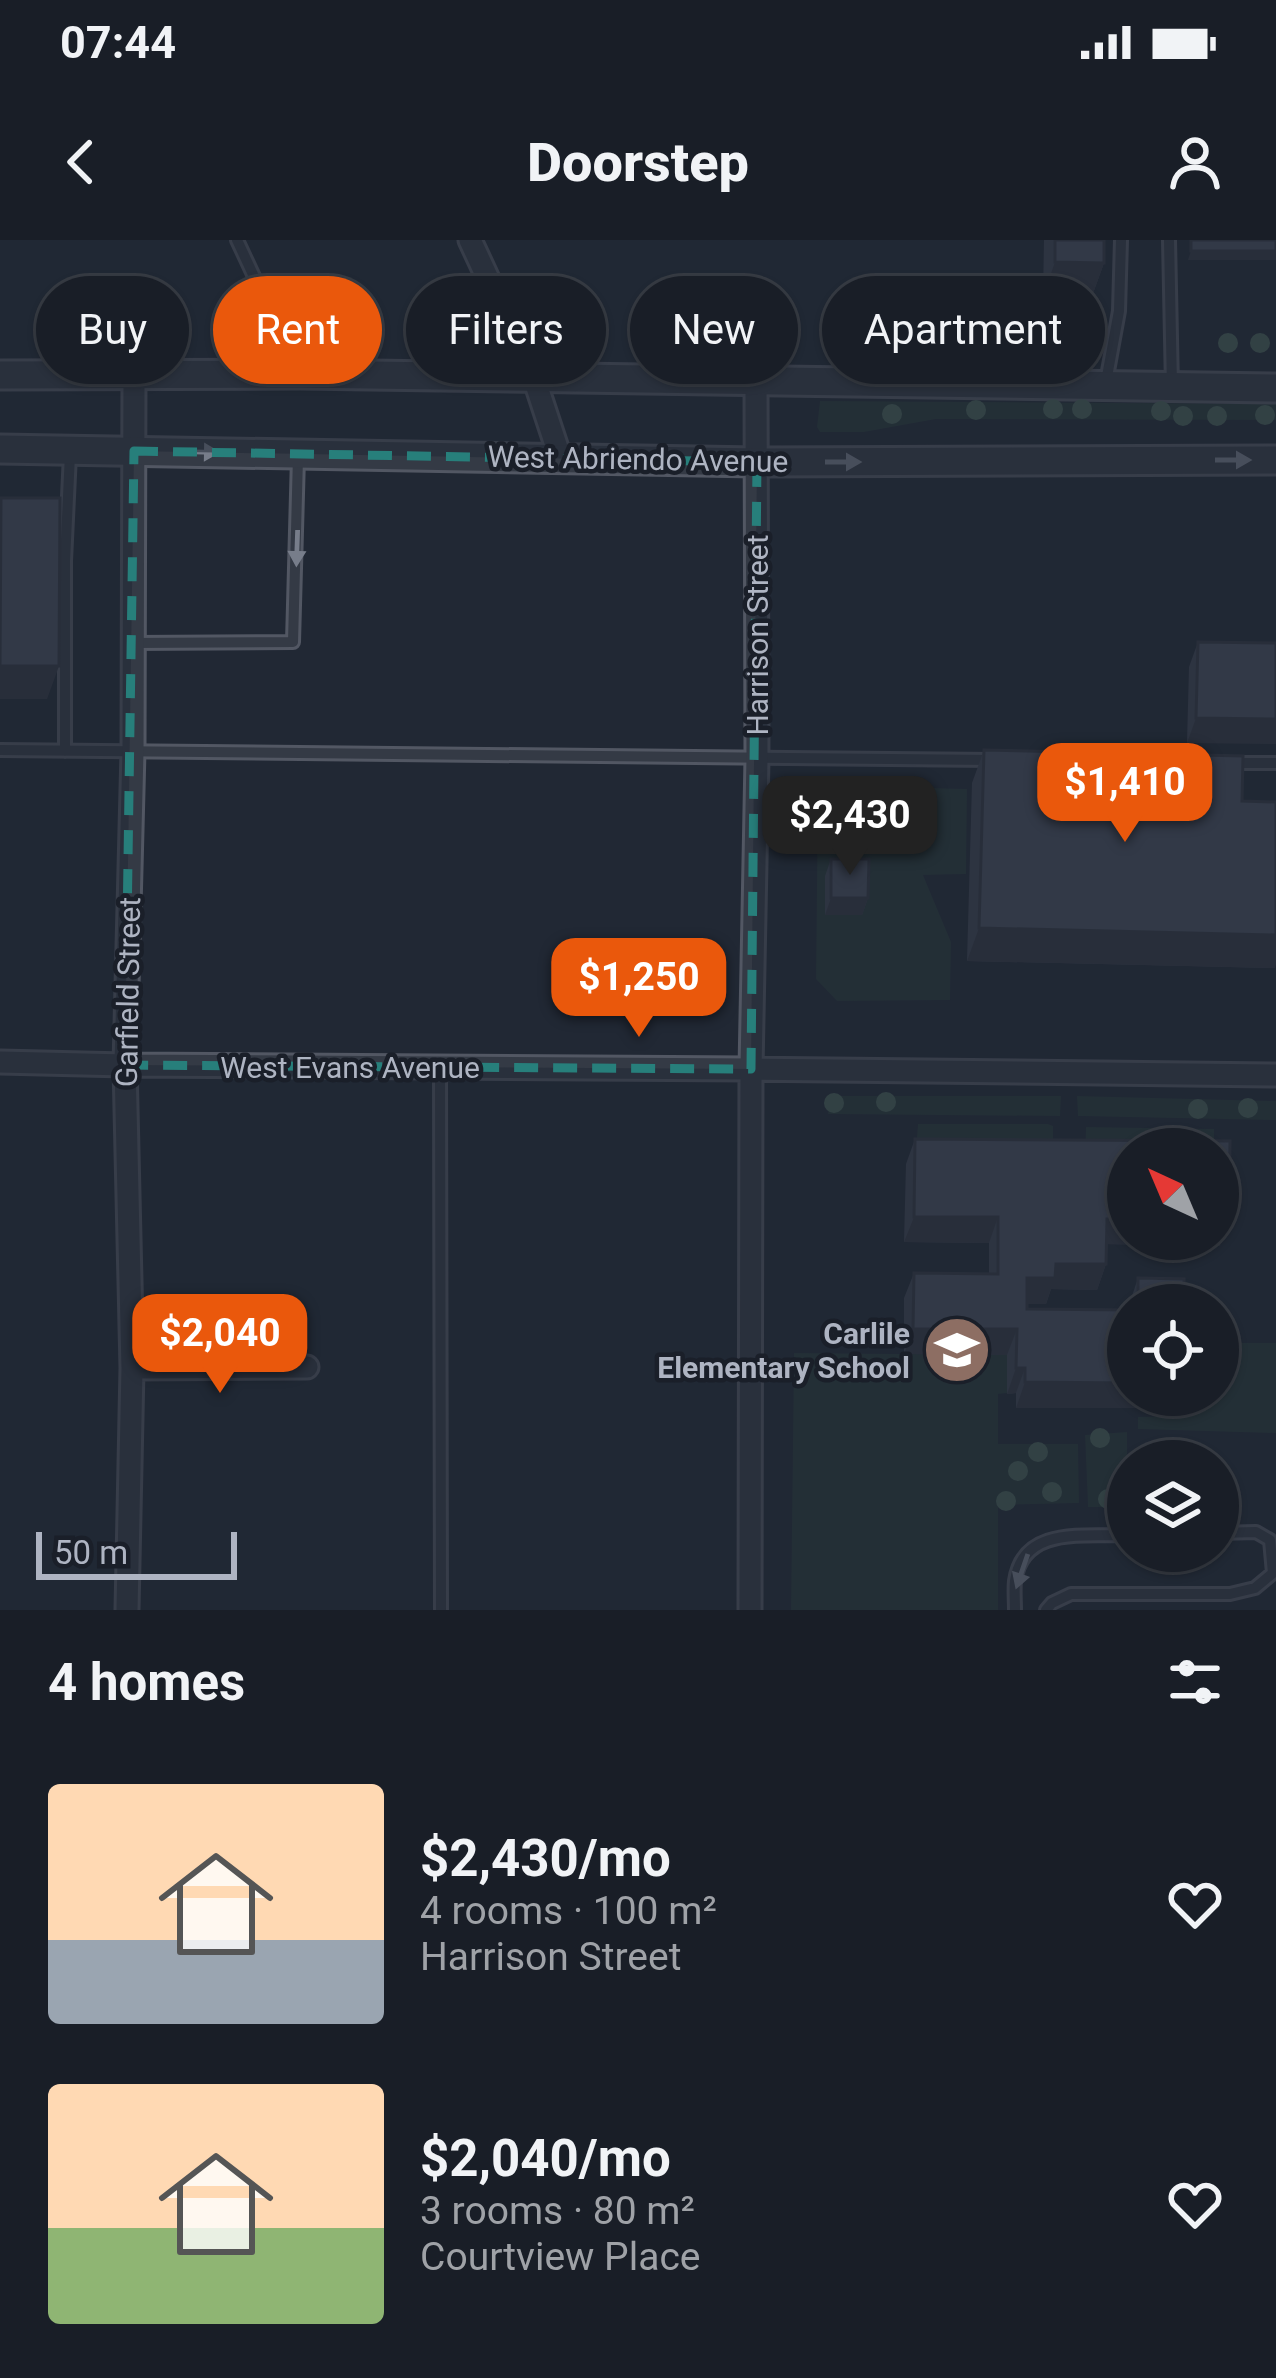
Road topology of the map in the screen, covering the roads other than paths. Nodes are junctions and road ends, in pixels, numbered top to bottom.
1 (237, 240) edge
2 (470, 240) edge
3 (1121, 240) edge
4 (1169, 240) edge
5 (254, 276) edge
6 (487, 276) edge
7 (0, 375) edge
8 (36, 375) edge
9 (798, 382) edge
10 (134, 384) edge
11 (536, 384) edge
12 (756, 384) edge
13 (1105, 386) junction
14 (1172, 386) junction
15 (1276, 388) edge
16 (0, 449) edge
17 (70, 450) junction
18 (134, 451) junction
19 (298, 454) junction
20 (560, 458) junction
21 (1276, 460) edge
22 (757, 462) junction
23 (133, 643) junction
24 (0, 750) edge
25 (64, 751) junction
26 (133, 751) junction
27 (757, 758) junction
28 (1006, 760) edge
29 (1228, 763) edge
30 (1276, 763) edge
31 (0, 1062) edge
32 (125, 1065) junction
33 (440, 1067) junction
34 (751, 1069) junction
35 (1276, 1075) edge
36 (307, 1367) dead end
37 (132, 1368) junction
38 (1239, 1532) edge
39 (1107, 1536) edge
40 (127, 1610) edge
41 (441, 1610) edge
42 (750, 1610) edge
43 (1015, 1610) edge
44 (1046, 1610) edge

1 - 5 lane
2 - 6 street
3 - 13 lane
4 - 14 lane
7 - 8 street
9 - 13 street
10 - 18 street, Garfield Street
11 - 20 street
12 - 22 street, Harrison Street
13 - 14 street
14 - 15 street
16 - 17 street, West Abriendo Avenue
17 - 18 street, West Abriendo Avenue
17 - 25 lane
18 -> 19 street, West Abriendo Avenue
18 - 23 street, Garfield Street
19 - 20 street, West Abriendo Avenue
19 -> 23 lane
20 - 22 street, West Abriendo Avenue
22 -> 21 street, West Abriendo Avenue
22 - 27 street, Harrison Street
23 - 26 street, Garfield Street
24 - 25 lane
25 - 26 lane
26 - 27 lane
26 - 32 street, Garfield Street
27 - 28 lane
27 - 34 street, Harrison Street
29 - 30 lane
31 - 32 street, West Evans Avenue
32 - 33 street, West Evans Avenue
32 - 37 street, Garfield Street
33 - 34 street, West Evans Avenue
33 - 41 lane
34 - 35 street, West Evans Avenue
34 - 42 street, Harrison Street
36 - 37 street
37 - 40 street, Garfield Street
38 - 44 lane
39 -> 43 lane

